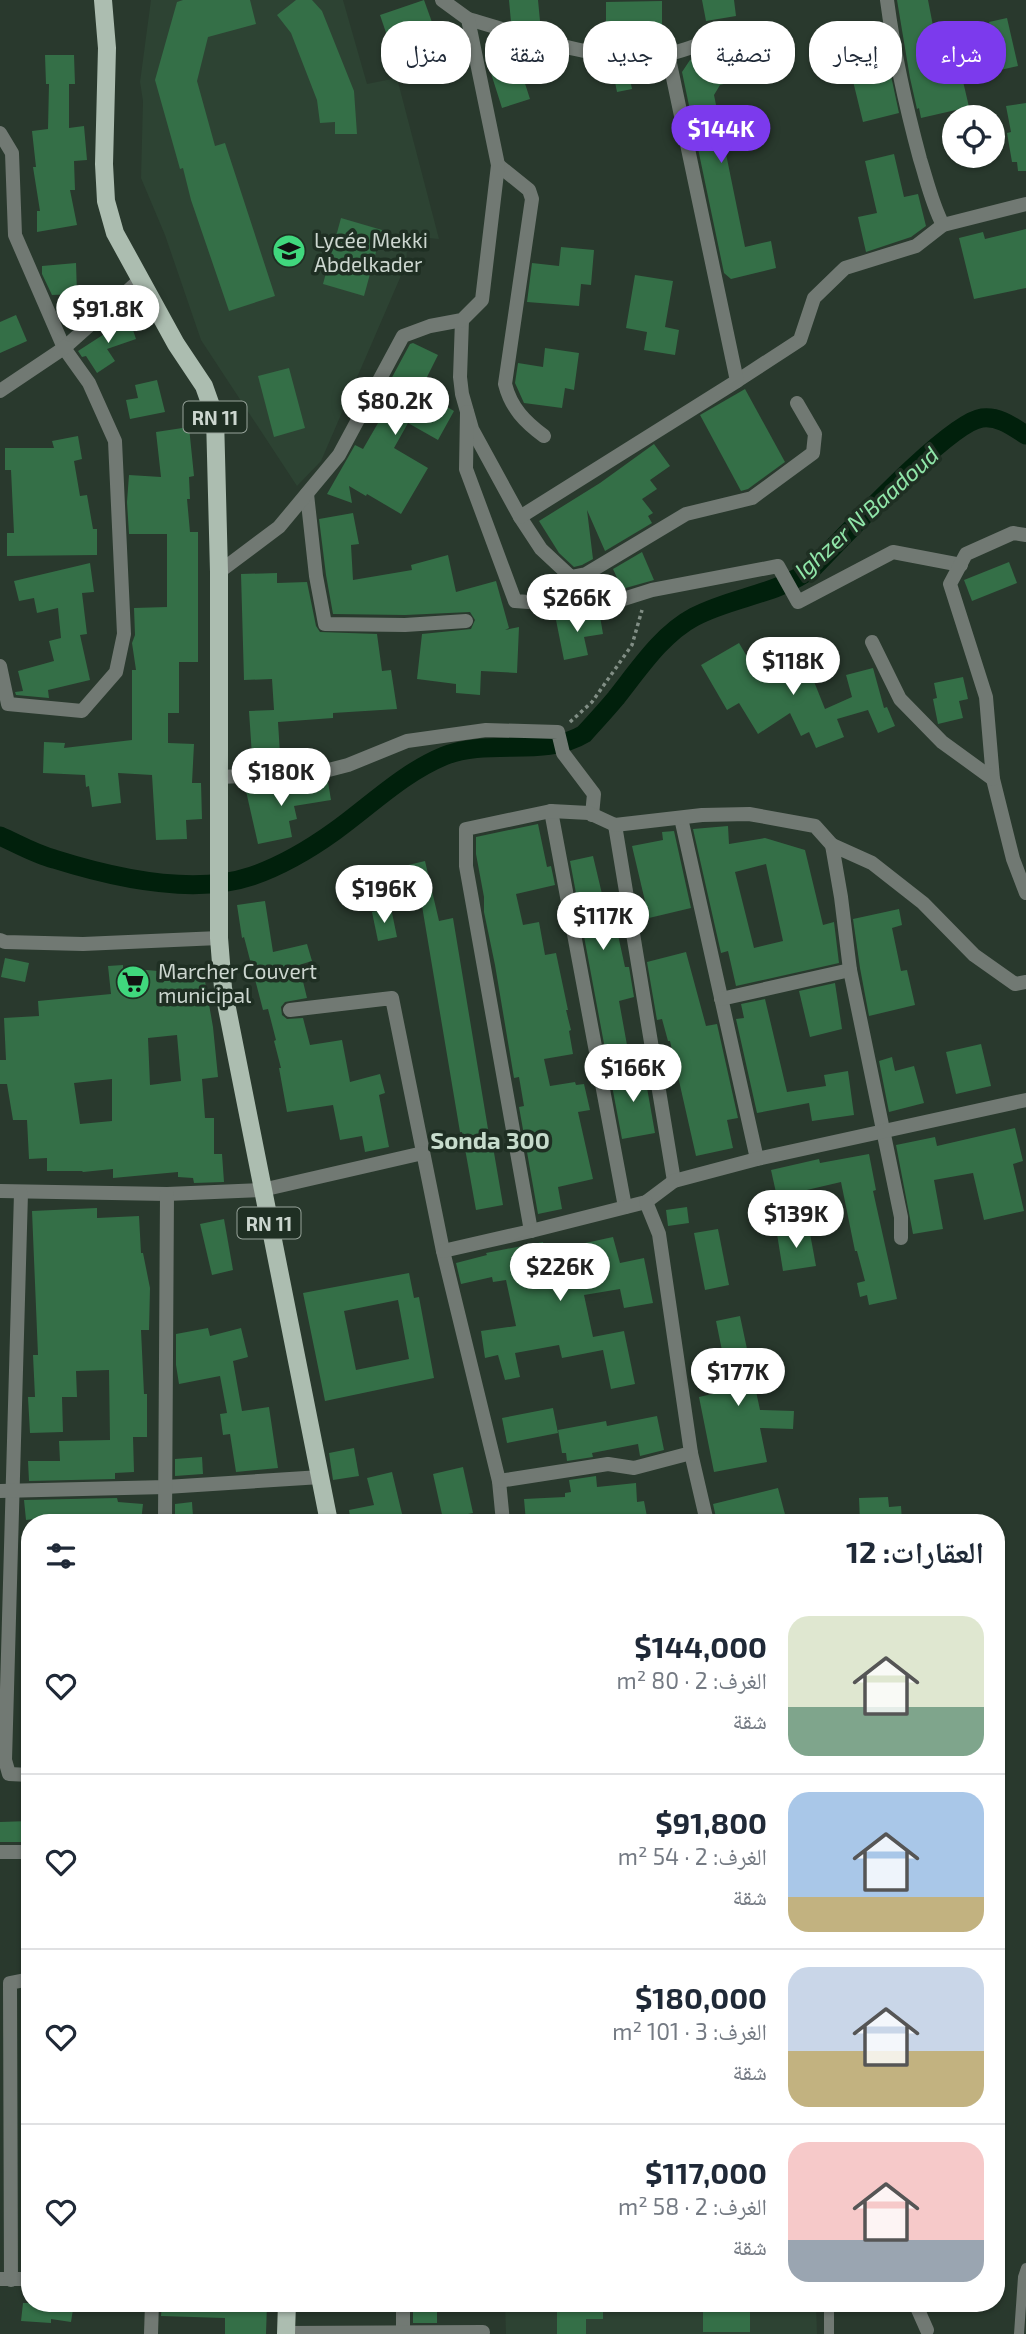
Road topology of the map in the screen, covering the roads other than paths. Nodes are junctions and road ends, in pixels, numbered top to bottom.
1 (103, 0) edge
2 (442, 0) edge
3 (887, 0) edge
4 (468, 19) junction
5 (583, 50) edge
6 (674, 84) edge
7 (0, 133) edge
8 (498, 165) junction
9 (1026, 204) edge
10 (943, 225) junction
11 (141, 278) junction
12 (462, 320) junction
13 (64, 348) junction
14 (737, 381) junction
15 (0, 391) edge
16 (797, 403) dead end
17 (467, 412) junction
18 (544, 436) dead end
19 (307, 494) junction
20 (520, 517) junction
21 (1026, 535) edge
22 (961, 565) junction
23 (219, 572) junction
24 (466, 621) dead end
25 (873, 642) dead end
26 (0, 666) edge
27 (219, 777) junction
28 (993, 779) junction
29 (551, 811) junction
30 (592, 815) junction
31 (681, 818) junction
32 (615, 825) junction
33 (832, 845) junction
34 (1026, 893) edge
35 (219, 931) junction
36 (0, 940) edge
37 (850, 970) junction
38 (1026, 982) edge
39 (721, 999) junction
40 (290, 1010) dead end
41 (1026, 1100) edge
42 (884, 1131) junction
43 (423, 1153) junction
44 (757, 1159) junction
45 (674, 1181) junction
46 (262, 1190) junction
47 (0, 1191) edge
48 (21, 1193) junction
49 (167, 1194) junction
50 (646, 1202) junction
51 (625, 1207) junction
52 (531, 1231) junction
53 (901, 1238) dead end
54 (443, 1251) junction
55 (691, 1453) junction
56 (321, 1477) junction
57 (499, 1481) junction
58 (166, 1487) junction
59 (7, 1491) edge
60 (165, 1514) edge
61 (328, 1514) edge
62 (502, 1514) edge
63 (705, 1514) edge
64 (21, 1775) edge
65 (0, 1852) edge
66 (21, 1852) edge
67 (21, 1981) edge
68 (1026, 2268) edge
69 (6, 2280) edge
70 (152, 2312) edge
71 (287, 2312) edge
72 (403, 2312) edge
73 (829, 2312) edge
74 (919, 2312) edge
75 (403, 2332) junction
76 (483, 2332) edge
77 (427, 2333) edge
78 (929, 2333) edge
79 (151, 2334) edge
80 (286, 2334) edge
81 (829, 2334) edge
82 (1019, 2334) edge

1 - 11 main road, RN 11
2 - 4 street
3 - 10 street
4 - 5 street
4 - 8 street
6 - 14 street
7 - 13 street
8 - 12 street
8 - 18 street
9 - 10 street
10 - 14 street
11 - 13 street
11 - 23 main road, RN 11
12 - 17 street
12 - 19 street
13 - 15 street
13 - 26 street
14 - 20 street
16 - 20 street
17 - 20 street
17 - 22 street
19 - 23 street
19 - 24 street
21 - 22 street
22 - 28 street
23 - 27 main road, RN 11
25 - 28 street
27 - 30 street
27 - 35 main road, RN 11
28 - 34 street
29 - 30 street
29 - 51 street
29 - 52 street
30 - 32 street
31 - 32 street
31 - 33 street
31 - 39 street
32 - 45 street
33 - 37 street
33 - 38 street
35 - 36 street
35 - 46 main road, RN 11
37 - 39 street
37 - 42 street
39 - 44 street
40 - 43 street
41 - 42 street
42 - 44 street
42 - 53 street
43 - 46 street
43 - 54 street
44 - 45 street
45 - 50 street
46 - 49 street
46 - 56 main road, RN 11
47 - 48 street
48 - 49 street
48 - 59 street
49 - 58 street
50 - 51 street
50 - 55 street
51 - 52 street
52 - 54 street
54 - 57 street
55 - 57 street
55 - 63 street
56 - 58 street
56 - 61 main road, RN 11
57 - 62 street
58 - 59 street
58 - 60 street
59 - 64 street
65 - 66 street
67 - 69 street
68 - 82 lane
70 - 79 street
71 - 80 main road
72 - 75 street
73 - 81 lane
74 - 78 street
75 - 77 street
75 - 80 street
76 - 77 street

